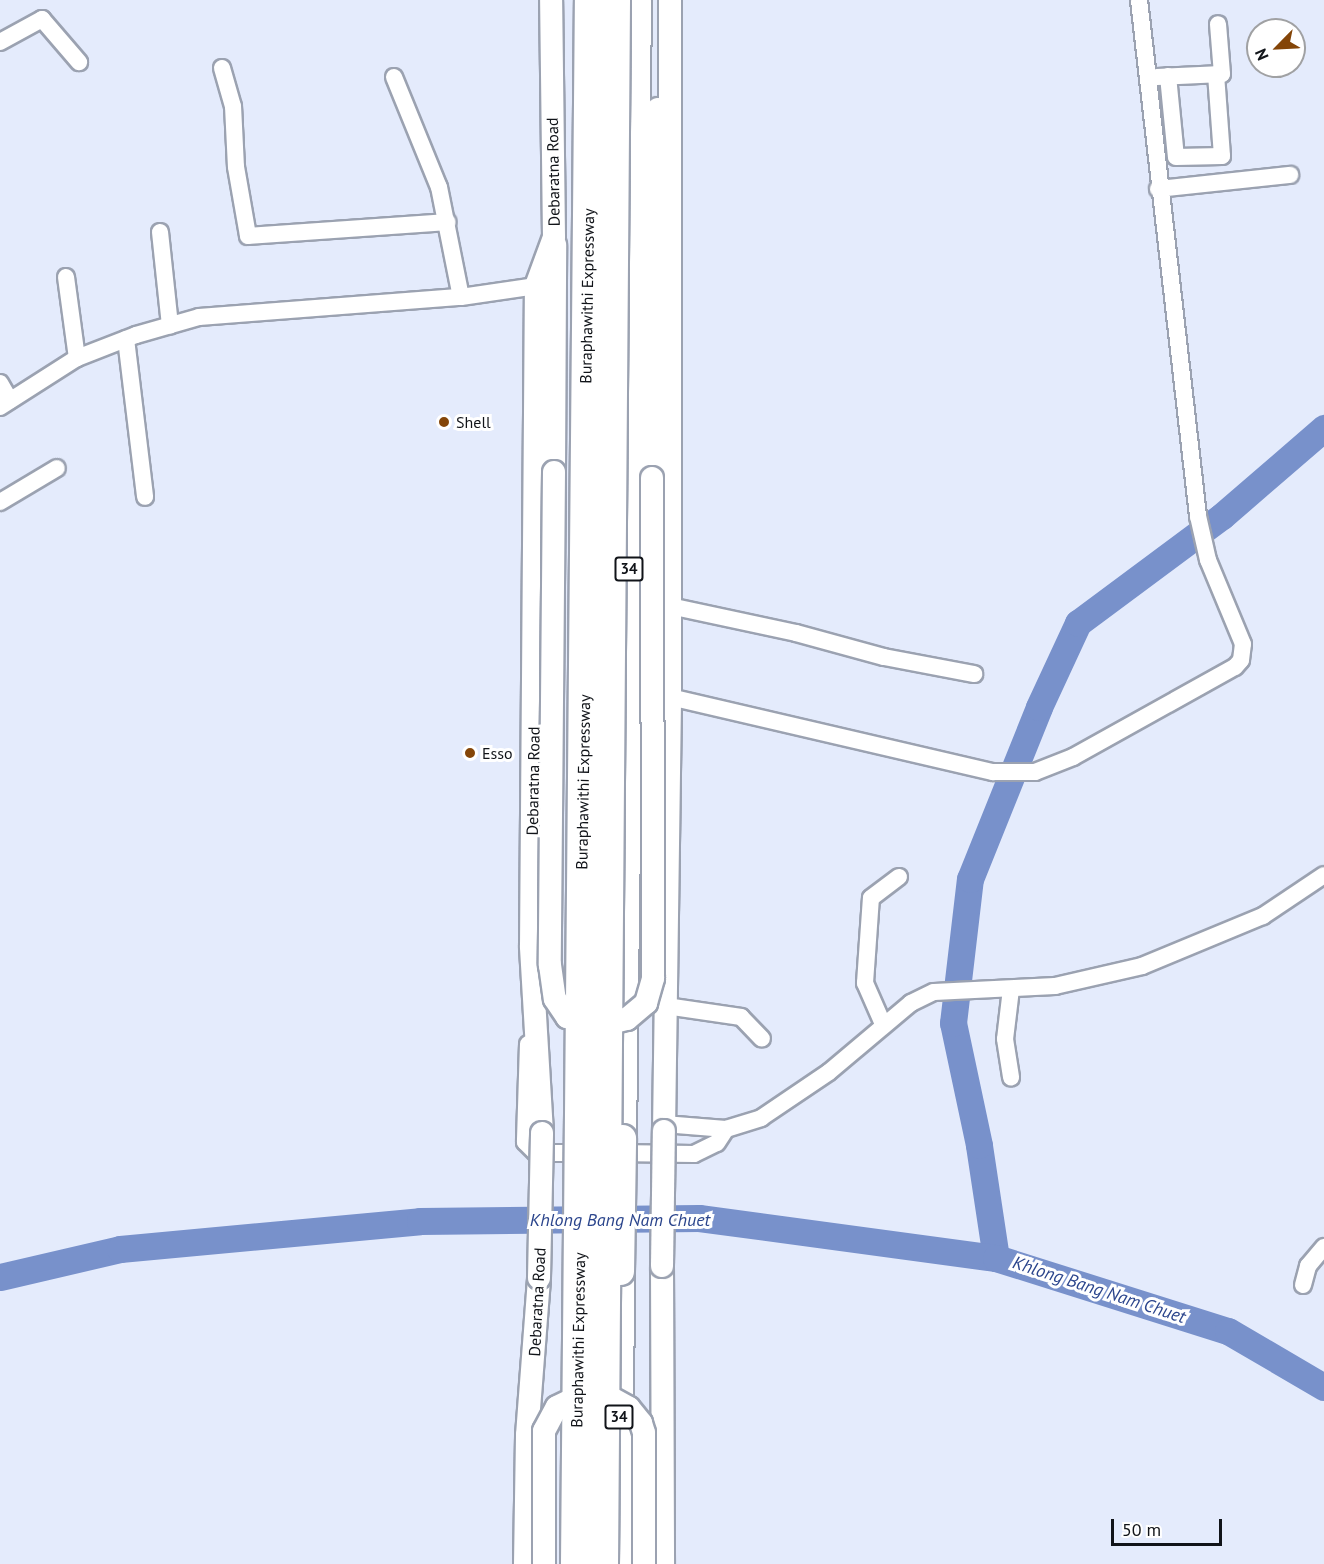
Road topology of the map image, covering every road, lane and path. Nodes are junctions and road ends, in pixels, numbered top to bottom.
1 (551, 0) edge
2 (581, 0) edge
3 (590, 0) edge
4 (615, 0) edge
5 (636, 0) edge
6 (663, 0) edge
7 (670, 0) edge
8 (1139, 0) edge
9 (1218, 24) dead end
10 (0, 42) edge
11 (79, 62) dead end
12 (222, 68) dead end
13 (1216, 74) junction
14 (1168, 76) junction
15 (394, 77) dead end
16 (1147, 77) junction
17 (1290, 175) dead end
18 (1158, 189) junction
19 (448, 222) junction
20 (160, 232) dead end
21 (555, 237) junction
22 (66, 277) dead end
23 (536, 286) junction
24 (461, 297) junction
25 (170, 325) junction
26 (126, 339) junction
27 (77, 358) junction
28 (0, 383) edge
29 (5, 404) edge
30 (57, 468) dead end
31 (145, 497) dead end
32 (0, 502) edge
33 (670, 606) junction
34 (974, 674) dead end
35 (670, 697) junction
36 (1324, 875) edge
37 (899, 877) dead end
38 (1011, 989) junction
39 (533, 990) junction
40 (666, 1006) junction
41 (883, 1024) junction
42 (762, 1039) dead end
43 (1011, 1078) dead end
44 (664, 1128) junction
45 (726, 1129) junction
46 (1324, 1247) edge
47 (1303, 1285) dead end
48 (525, 1564) edge
49 (544, 1564) edge
50 (568, 1564) edge
51 (576, 1564) edge
52 (603, 1564) edge
53 (618, 1564) edge
54 (644, 1564) edge
55 (663, 1564) edge

1 - 21 main road, Debaratna Road
2 - 50 highway, Debaratna Road
3 - 51 highway, Buraphawithi Expressway, bridge
4 - 52 highway, Buraphawithi Expressway, bridge
5 - 53 highway, 34, bridge
6 - 21 main road, bridge
7 - 33 main road
8 - 16 street
9 - 13 street
10 - 11 street
12 - 19 street
13 - 14 street
13 - 14 street
14 - 16 street
15 - 19 street
16 - 18 street
17 - 18 street
18 - 35 street
19 - 24 street
20 - 25 street
21 - 23 main road, Debaratna Road
22 - 27 street
23 - 24 street
23 - 39 main road, Debaratna Road
24 - 25 street
25 - 26 street
26 - 27 street
26 - 31 street
27 - 29 street
28 - 29 street
30 - 32 street
33 - 34 street
33 - 35 main road
35 - 40 main road
36 - 38 street
37 - 41 street
38 - 41 street
38 - 43 street
39 - 45 street
39 - 48 main road, Debaratna Road, bridge
40 - 42 street
40 - 44 main road
41 - 45 street
44 - 45 street
44 - 55 main road, bridge
46 - 47 street
49 - 54 main road, bridge

